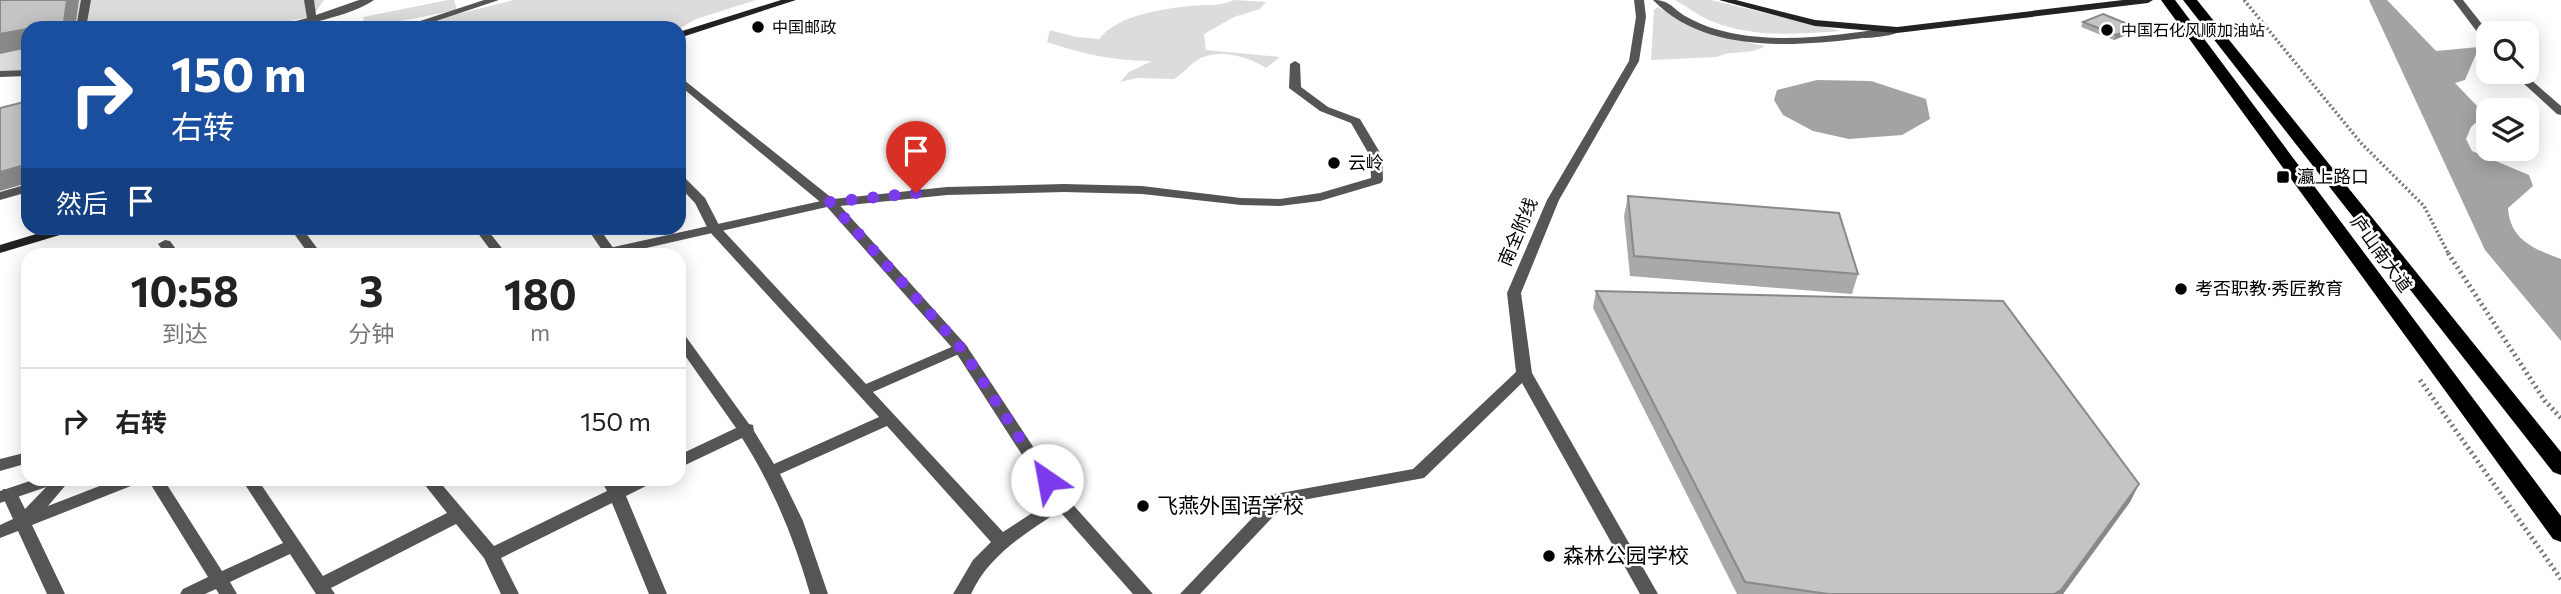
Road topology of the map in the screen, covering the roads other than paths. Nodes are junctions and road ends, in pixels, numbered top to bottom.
1 (86, 0) edge
2 (309, 0) edge
3 (369, 0) edge
4 (494, 0) edge
5 (791, 0) edge
6 (1639, 0) edge
7 (1658, 0) edge
8 (1724, 0) edge
9 (2148, 0) edge
10 (2168, 0) edge
11 (2190, 0) edge
12 (2458, 0) edge
13 (312, 20) junction
14 (82, 21) edge
15 (307, 21) edge
16 (426, 21) edge
17 (2476, 24) edge
18 (1897, 30) junction
19 (686, 33) edge
20 (1295, 64) dead end
21 (21, 73) edge
22 (0, 74) edge
23 (2530, 84) edge
24 (686, 85) edge
25 (2558, 107) edge
26 (686, 186) edge
27 (21, 190) edge
28 (0, 196) edge
29 (830, 202) junction
30 (714, 228) junction
31 (45, 235) edge
32 (685, 235) edge
33 (686, 235) edge
34 (165, 244) dead end
35 (168, 248) edge
36 (632, 248) edge
37 (0, 249) edge
38 (686, 346) edge
39 (961, 348) junction
40 (1524, 373) junction
41 (863, 391) junction
42 (889, 419) junction
43 (747, 429) junction
44 (21, 459) edge
45 (686, 459) edge
46 (0, 465) edge
47 (2561, 467) edge
48 (772, 471) junction
49 (31, 486) edge
50 (56, 486) edge
51 (115, 486) edge
52 (160, 486) edge
53 (254, 486) edge
54 (434, 486) edge
55 (613, 486) edge
56 (5, 495) edge
57 (1062, 502) junction
58 (458, 515) junction
59 (22, 522) junction
60 (0, 532) edge
61 (2561, 533) edge
62 (1002, 542) junction
63 (293, 545) junction
64 (491, 555) junction
65 (224, 587) edge
66 (323, 590) edge
67 (56, 594) edge
68 (189, 594) edge
69 (510, 594) edge
70 (658, 594) edge
71 (819, 594) edge
72 (962, 594) edge
73 (1144, 594) edge
74 (1189, 594) edge
75 (1649, 594) edge

1 - 14 street
2 - 13 street
3 - 13 street
4 - 16 street
5 - 19 main road
6 - 40 street, 南全附线
7 - 18 street
8 - 18 main road
9 - 18 main road
10 - 61 highway, 庐山南大道
11 - 47 highway, 庐山南大道
12 - 17 street
13 - 15 street
20 - 29 street
21 - 22 street
23 - 25 street
24 - 29 street
26 - 30 street
27 - 28 street
29 - 30 street
29 - 39 street
30 - 33 street
30 - 41 street
31 - 37 main road
32 - 36 street
34 - 35 street
38 - 43 street
39 - 41 street
39 - 57 street
40 - 74 street
40 - 75 street, 南全附线
41 - 42 street
42 - 48 street
42 - 62 street
43 - 45 street
43 - 48 street
44 - 46 street
48 - 71 street
49 - 56 street
50 - 59 street
51 - 59 street
52 - 65 street
53 - 63 street
54 - 58 street
55 - 64 street
55 - 70 street
56 - 59 street
57 - 62 street
57 - 73 street
58 - 64 street
58 - 66 street
59 - 60 street
59 - 67 street
62 - 72 street
63 - 65 street
63 - 66 street
64 - 69 street
65 - 68 street

